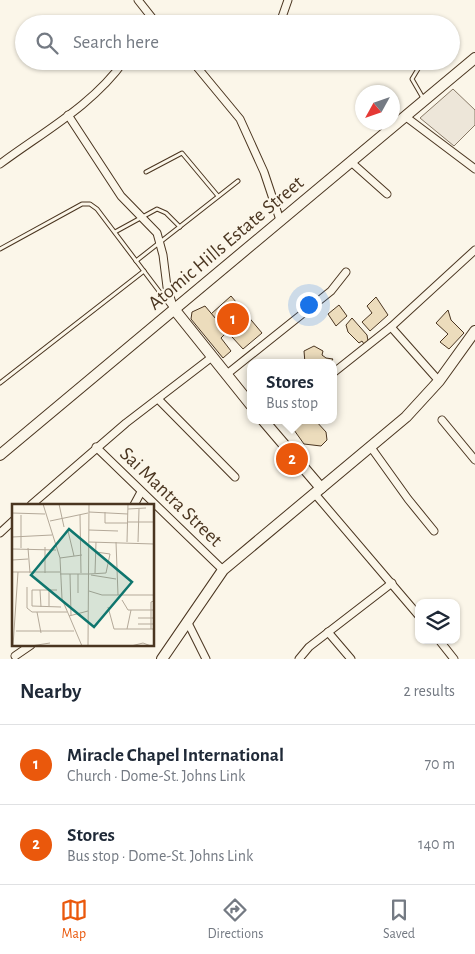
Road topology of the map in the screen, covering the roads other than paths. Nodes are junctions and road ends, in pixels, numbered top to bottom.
1 (138, 0) edge
2 (288, 0) edge
3 (148, 15) edge
4 (283, 15) edge
5 (475, 58) edge
6 (118, 70) edge
7 (199, 70) edge
8 (417, 70) edge
9 (425, 101) junction
10 (68, 116) junction
11 (406, 117) junction
12 (351, 162) junction
13 (0, 164) edge
14 (475, 169) edge
15 (146, 172) dead end
16 (238, 181) dead end
17 (387, 194) dead end
18 (218, 196) junction
19 (140, 218) junction
20 (280, 220) junction
21 (180, 227) junction
22 (115, 232) junction
23 (160, 241) junction
24 (0, 249) edge
25 (475, 250) edge
26 (136, 261) junction
27 (144, 271) junction
28 (346, 272) dead end
29 (173, 309) junction
30 (390, 327) junction
31 (475, 330) edge
32 (212, 357) junction
33 (337, 370) edge
34 (227, 374) junction
35 (1, 381) edge
36 (439, 381) junction
37 (158, 399) junction
38 (247, 400) edge
39 (442, 420) dead end
40 (270, 424) edge
41 (370, 446) junction
42 (96, 447) junction
43 (0, 455) edge
44 (475, 460) edge
45 (235, 477) dead end
46 (318, 491) junction
47 (141, 492) junction
48 (32, 504) edge
49 (135, 504) edge
50 (154, 504) edge
51 (155, 505) edge
52 (12, 522) edge
53 (0, 532) edge
54 (434, 532) dead end
55 (223, 570) junction
56 (392, 583) junction
57 (415, 611) edge
58 (187, 621) junction
59 (328, 632) junction
60 (442, 644) edge
61 (30, 646) edge
62 (15, 656) dead end
63 (162, 659) edge
64 (206, 659) edge
65 (299, 659) edge
66 (351, 659) edge
67 (454, 659) edge

1 - 3 street
2 - 4 street
5 - 9 main road, Atomic Hills Estate Street
6 - 10 street
7 - 20 street
8 - 9 lane
9 - 11 main road, Atomic Hills Estate Street
10 - 13 street
10 - 19 street
11 - 12 main road, Atomic Hills Estate Street
11 - 14 street
12 - 17 street
12 - 20 main road, Atomic Hills Estate Street
15 - 18 lane
16 - 18 lane
18 - 21 lane
19 - 21 lane
19 - 22 lane
19 - 23 street
20 - 29 main road, Atomic Hills Estate Street
21 - 23 lane
22 - 24 lane
22 - 26 lane
23 - 26 lane
23 - 29 street
25 - 30 street
26 - 27 lane
27 - 29 lane
27 - 35 lane
28 - 34 street
29 - 32 main road
29 - 43 main road, Atomic Hills Estate Street
30 - 33 street
30 - 36 street
31 - 36 main road
32 - 34 main road
32 - 37 street
34 - 38 main road
36 - 41 main road
37 - 42 street
37 - 45 street
39 - 44 street
40 - 46 main road
41 - 46 main road
41 - 54 street
42 - 47 street, Sai Mantra Street
42 - 48 street
46 - 55 main road
46 - 56 street
47 - 49 street
47 - 50 street, Sai Mantra Street
51 - 55 street, Sai Mantra Street
52 - 53 street
55 - 58 main road
56 - 57 street
56 - 59 street
58 - 63 main road
58 - 64 street
59 - 65 street
59 - 66 street
60 - 67 street
61 - 62 street

